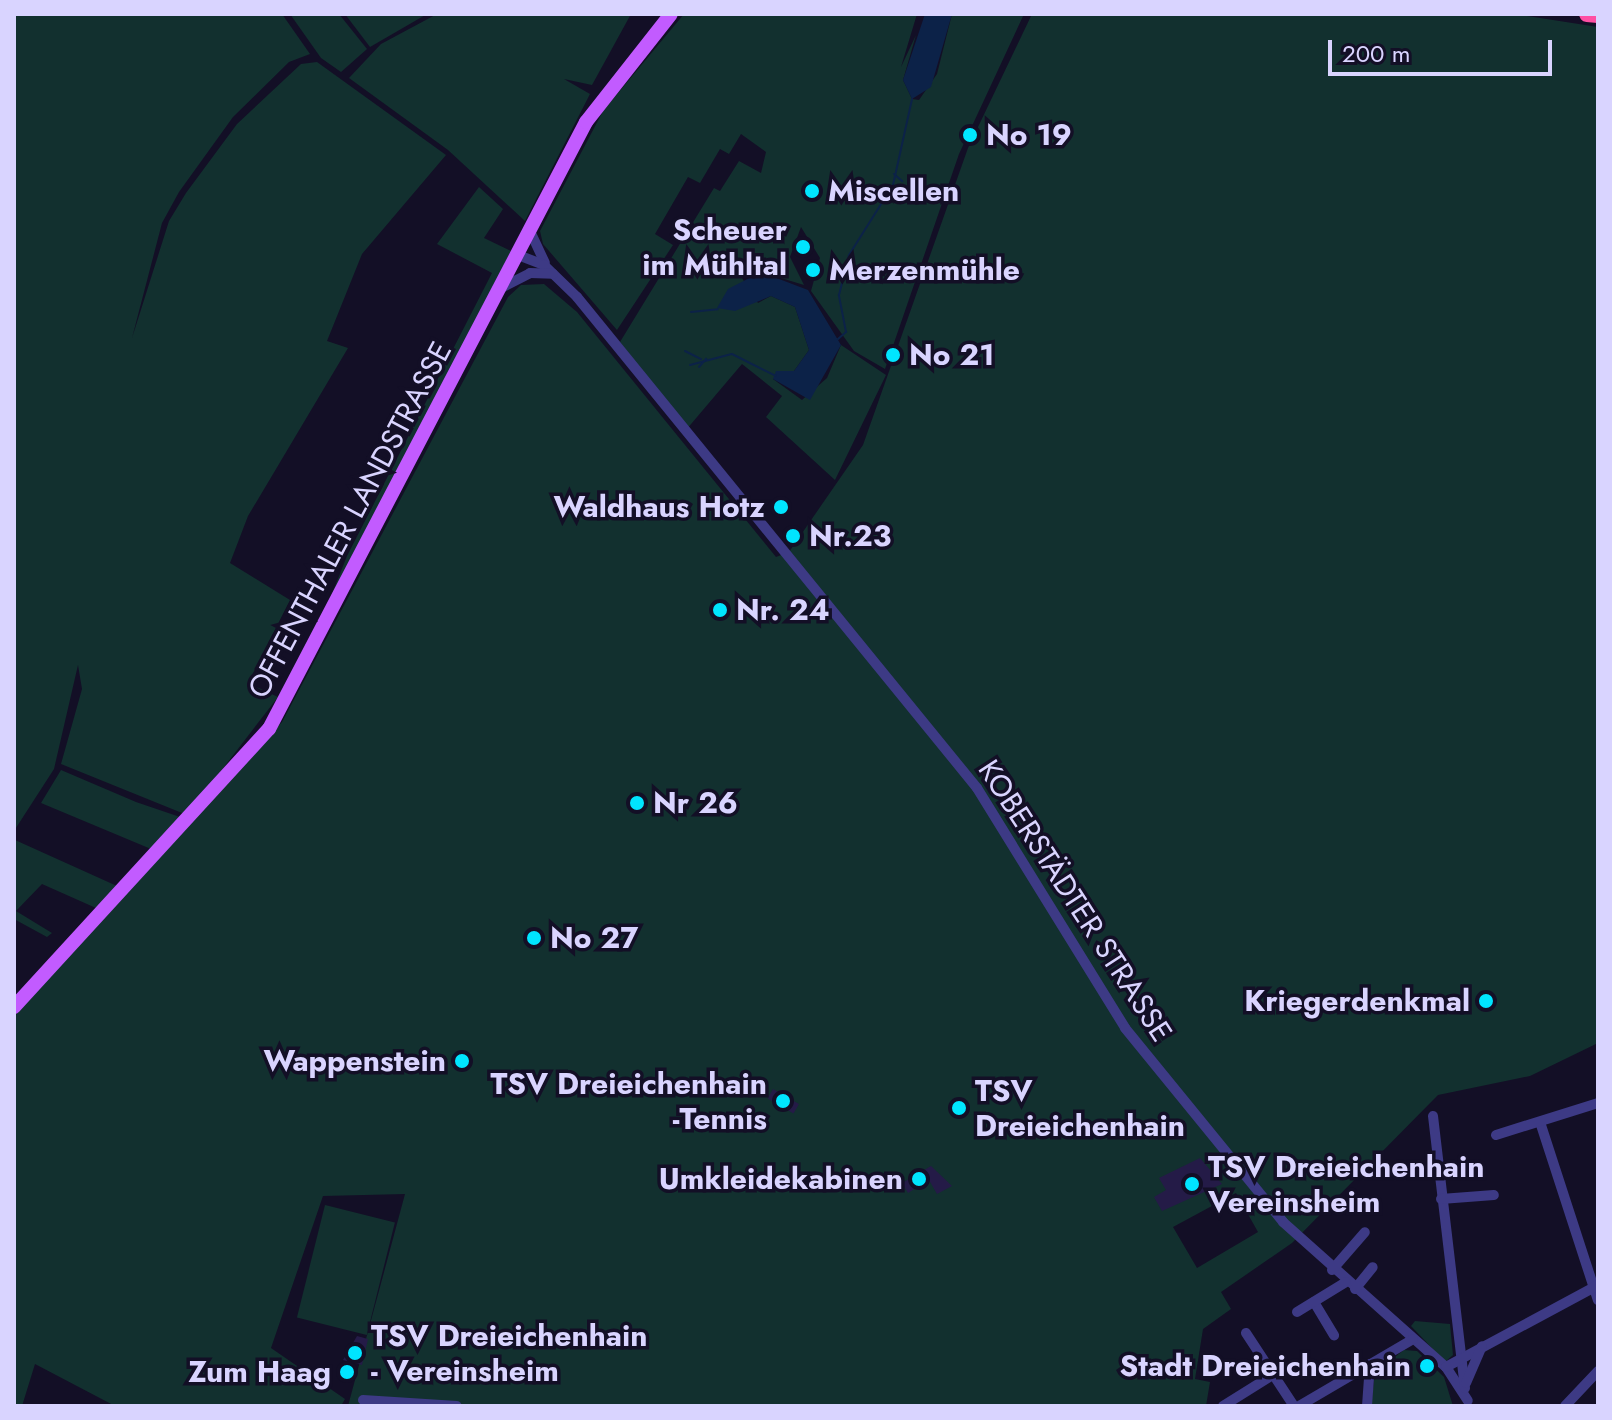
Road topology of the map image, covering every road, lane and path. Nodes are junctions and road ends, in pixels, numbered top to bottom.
1 (671, 14) edge
2 (1587, 14) edge
3 (1598, 15) edge
4 (530, 231) junction
5 (518, 255) junction
6 (553, 274) junction
7 (502, 287) junction
8 (14, 1007) edge
9 (1598, 1103) edge
10 (1433, 1116) dead end
11 (1541, 1125) junction
12 (1496, 1135) dead end
13 (1494, 1195) dead end
14 (1441, 1199) junction
15 (1365, 1232) dead end
16 (1373, 1267) dead end
17 (1332, 1270) junction
18 (1350, 1285) junction
19 (1595, 1287) edge
20 (1598, 1300) edge
21 (1314, 1302) junction
22 (1297, 1312) dead end
23 (1246, 1333) dead end
24 (1334, 1335) dead end
25 (1413, 1339) junction
26 (1486, 1342) junction
27 (1459, 1356) junction
28 (1370, 1364) junction
29 (1446, 1367) junction
30 (1598, 1371) edge
31 (1274, 1374) junction
32 (363, 1400) dead end
33 (1468, 1403) edge
34 (457, 1406) edge
35 (1223, 1406) edge
36 (1296, 1406) edge
37 (1367, 1406) edge
38 (1565, 1406) edge

1 - 4 main road, OFFENTHALER LANDSTRASSE
2 - 3 highway
4 - 5 main road, OFFENTHALER LANDSTRASSE
4 - 6 street
5 - 6 street
5 - 7 main road, OFFENTHALER LANDSTRASSE
6 - 7 street
6 - 17 street, KOBERSTÄDTER STRASSE
7 - 8 main road, OFFENTHALER LANDSTRASSE
9 - 11 street
10 - 14 street
11 - 12 street
11 - 19 street
13 - 14 street
14 - 27 street
15 - 17 street
16 - 18 street
17 - 18 street, KOBERSTÄDTER STRASSE
18 - 21 street
18 - 25 street, KOBERSTÄDTER STRASSE
19 - 20 street
19 - 26 street
21 - 22 street
21 - 24 street
23 - 31 street
25 - 28 street
25 - 29 street, KOBERSTÄDTER STRASSE
26 - 27 street
26 - 33 street
27 - 29 street
27 - 33 street
28 - 36 street
28 - 37 street
29 - 33 street, KOBERSTÄDTER STRASSE
30 - 38 street
31 - 35 street
31 - 36 street
32 - 34 street

